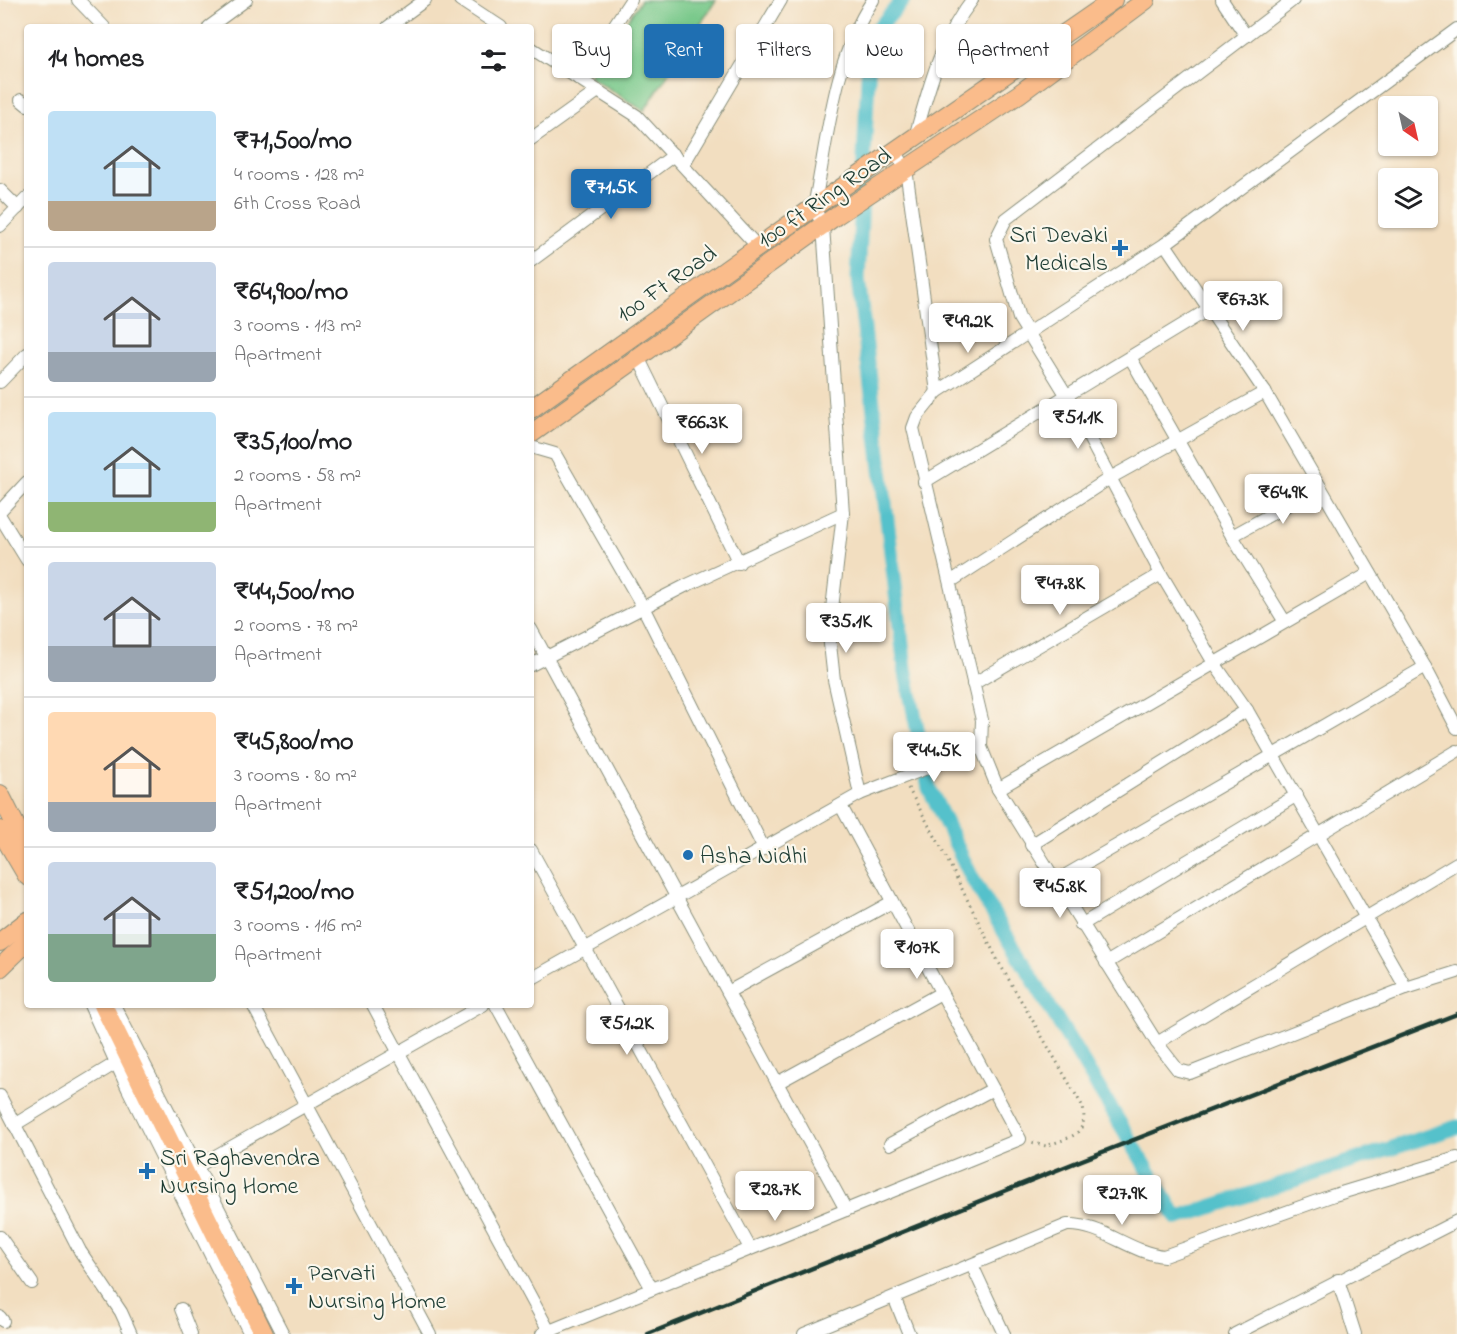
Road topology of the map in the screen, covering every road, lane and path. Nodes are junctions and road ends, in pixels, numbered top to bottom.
1 (78, 0) edge
2 (246, 0) edge
3 (425, 0) edge
4 (460, 0) edge
5 (631, 0) edge
6 (781, 0) edge
7 (873, 0) edge
8 (972, 0) edge
9 (1113, 0) edge
10 (1146, 0) edge
11 (1222, 0) edge
12 (1293, 0) edge
13 (480, 5) edge
14 (101, 24) edge
15 (213, 24) edge
16 (392, 24) edge
17 (498, 24) edge
18 (1457, 29) edge
19 (1246, 36) junction
20 (534, 50) edge
21 (579, 79) junction
22 (598, 91) junction
23 (915, 137) junction
24 (534, 138) edge
25 (895, 151) junction
26 (674, 155) junction
27 (683, 165) junction
28 (900, 173) junction
29 (0, 190) edge
30 (24, 201) edge
31 (822, 202) junction
32 (18, 208) junction
33 (830, 220) junction
34 (0, 226) edge
35 (1164, 244) junction
36 (758, 247) junction
37 (534, 259) edge
38 (1209, 309) junction
39 (1028, 332) junction
40 (24, 357) edge
41 (638, 357) junction
42 (1130, 357) junction
43 (0, 382) edge
44 (937, 392) junction
45 (1265, 392) junction
46 (1067, 396) junction
47 (534, 407) edge
48 (534, 432) edge
49 (1177, 439) junction
50 (534, 448) edge
51 (1110, 478) junction
52 (924, 482) junction
53 (24, 485) edge
54 (1320, 487) junction
55 (0, 511) edge
56 (843, 513) junction
57 (0, 516) edge
58 (1232, 536) junction
59 (24, 555) edge
60 (739, 563) junction
61 (1370, 573) junction
62 (1161, 574) junction
63 (950, 582) junction
64 (643, 607) junction
65 (1285, 622) junction
66 (534, 634) edge
67 (547, 657) junction
68 (1214, 663) junction
69 (534, 664) edge
70 (1425, 667) junction
71 (973, 684) junction
72 (1247, 710) junction
73 (1457, 728) edge
74 (981, 747) junction
75 (1457, 751) edge
76 (1272, 753) junction
77 (907, 777) junction
78 (998, 789) junction
79 (0, 794) edge
80 (860, 794) junction
81 (1297, 795) junction
82 (841, 806) junction
83 (0, 830) edge
84 (1318, 833) junction
85 (24, 842) edge
86 (1031, 845) junction
87 (764, 849) junction
88 (534, 856) edge
89 (1457, 864) edge
90 (24, 871) edge
91 (1054, 882) junction
92 (677, 898) junction
93 (892, 902) junction
94 (1365, 918) junction
95 (24, 923) edge
96 (1081, 925) junction
97 (0, 942) edge
98 (24, 945) edge
99 (585, 949) junction
100 (1106, 963) junction
101 (0, 968) edge
102 (1457, 972) edge
103 (534, 977) edge
104 (1406, 988) junction
105 (728, 992) junction
106 (941, 993) junction
107 (91, 1008) edge
108 (104, 1008) edge
109 (116, 1008) edge
110 (255, 1008) edge
111 (375, 1008) edge
112 (478, 1008) edge
113 (498, 1008) edge
114 (1157, 1043) junction
115 (399, 1051) junction
116 (116, 1063) junction
117 (777, 1083) junction
118 (993, 1089) junction
119 (0, 1096) edge
120 (307, 1102) junction
121 (14, 1125) junction
122 (1020, 1139) junction
123 (890, 1144) dead end
124 (1457, 1158) edge
125 (196, 1167) junction
126 (846, 1210) junction
127 (1457, 1221) edge
128 (0, 1238) edge
129 (750, 1248) junction
130 (972, 1265) junction
131 (1338, 1280) junction
132 (32, 1283) dead end
133 (652, 1288) junction
134 (894, 1297) junction
135 (181, 1309) dead end
136 (831, 1329) edge
137 (546, 1332) edge
138 (131, 1334) edge
139 (191, 1334) edge
140 (250, 1334) edge
141 (264, 1334) edge
142 (283, 1334) edge
143 (430, 1334) edge
144 (804, 1334) edge
145 (909, 1334) edge
146 (1004, 1334) edge
147 (1235, 1334) edge
148 (1355, 1334) edge

1 - 14 street
2 - 15 street
3 - 16 street
4 - 13 street
5 - 21 street
6 - 27 street
7 - 31 street
8 - 23 street
9 - 23 main road, 100 ft Ring Road
10 - 28 main road, 100 ft Ring Road
11 - 19 street
12 - 19 street
13 - 17 street
18 - 35 street
19 - 39 street
20 - 21 street
21 - 22 street
22 - 24 street
22 - 26 street
23 - 25 main road, 100 ft Ring Road
25 - 28 street
25 - 31 main road, 100 ft Ring Road
26 - 27 street
26 - 37 street
27 - 36 street
28 - 33 main road, 100 ft Ring Road
28 - 44 street
29 - 32 street
30 - 32 street
31 - 33 street
31 - 36 main road, 100 Ft Road
32 - 34 street
33 - 41 main road, 100 ft Ring Road
33 - 56 street
35 - 38 street
35 - 39 street
36 - 47 main road, 100 Ft Road
38 - 42 street
38 - 45 street
39 - 44 street
39 - 46 street
40 - 43 street
41 - 48 main road, 100 ft Ring Road
41 - 60 street
42 - 46 street
42 - 49 street
44 - 52 street
45 - 49 street
45 - 54 street
46 - 51 street
46 - 52 street
49 - 51 street
49 - 58 street
50 - 64 street
51 - 62 street
51 - 63 street
52 - 63 street
53 - 55 street
54 - 58 street
54 - 61 street
56 - 60 street
56 - 80 street
57 - 59 street
58 - 65 street
60 - 64 street
61 - 65 street
61 - 70 street
62 - 68 street
62 - 71 street
63 - 71 street
64 - 67 street
64 - 87 street
65 - 68 street
66 - 67 street
67 - 69 street
67 - 92 street
68 - 72 street
68 - 78 street
70 - 73 street
70 - 76 street
71 - 74 street
72 - 76 street
72 - 86 street
74 - 77 street
74 - 78 street
75 - 84 street
76 - 81 street
76 - 91 street
77 - 80 street
77 - 122 path
78 - 86 street
79 - 85 main road
80 - 82 street
81 - 84 street
81 - 96 street
82 - 87 street
82 - 93 street
83 - 90 main road
84 - 94 street
84 - 100 street
86 - 91 street
87 - 92 street
88 - 99 street
89 - 94 street
91 - 96 street
92 - 99 street
92 - 105 street
93 - 105 street
93 - 106 street
94 - 104 street
94 - 114 street
95 - 97 main road
96 - 100 street
98 - 101 main road
99 - 103 street
99 - 129 street
100 - 114 street
102 - 104 street
104 - 114 street
105 - 117 street
106 - 117 street
106 - 118 street
107 - 116 street
108 - 141 main road
109 - 125 street
110 - 120 street
111 - 115 street
112 - 115 street
113 - 133 street
115 - 120 street
115 - 137 street
116 - 121 street
116 - 140 street
117 - 126 street
118 - 122 street
118 - 123 street
119 - 121 street
120 - 125 street
120 - 143 street
121 - 138 street
122 - 126 street
124 - 130 street
125 - 142 street
126 - 129 street
127 - 131 street
128 - 132 street
129 - 133 street
130 - 134 street
130 - 146 street
131 - 147 street
131 - 148 street
133 - 137 street
134 - 136 street
134 - 145 street
135 - 139 street
136 - 144 street

